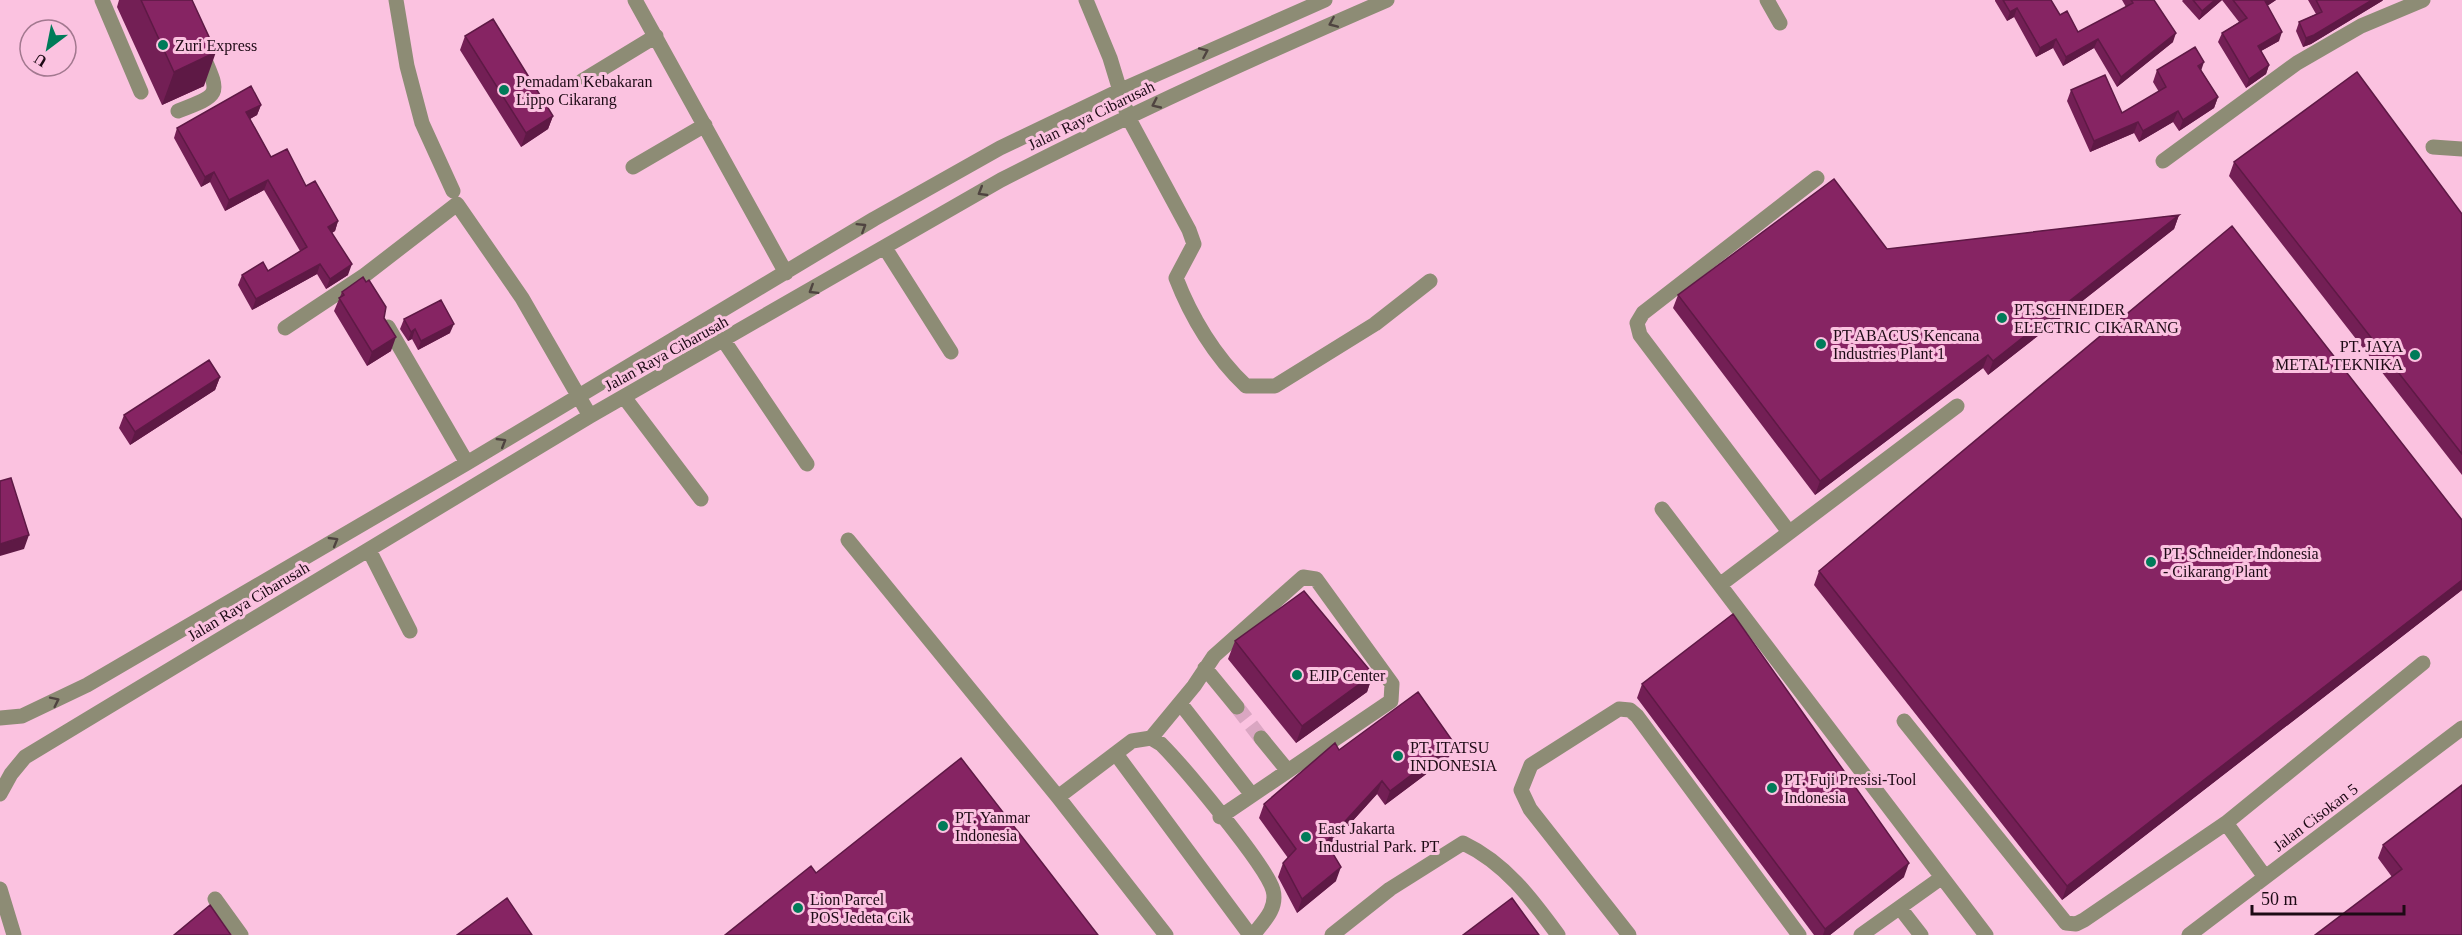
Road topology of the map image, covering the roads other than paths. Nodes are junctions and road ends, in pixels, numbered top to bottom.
1 (102, 0) edge
2 (396, 0) edge
3 (635, 0) edge
4 (1086, 0) edge
5 (1325, 0) edge
6 (1387, 0) edge
7 (1767, 0) edge
8 (2422, 0) edge
9 (1780, 23) dead end
10 (656, 36) junction
11 (197, 42) edge
12 (582, 81) dead end
13 (1121, 90) junction
14 (141, 92) dead end
15 (178, 111) dead end
16 (1128, 117) junction
17 (705, 125) junction
18 (2433, 147) dead end
19 (2462, 149) edge
20 (2163, 160) dead end
21 (633, 167) dead end
22 (1817, 178) dead end
23 (453, 191) dead end
24 (885, 248) junction
25 (786, 273) junction
26 (1430, 281) dead end
27 (388, 327) edge
28 (285, 328) dead end
29 (724, 341) junction
30 (951, 352) dead end
31 (577, 396) junction
32 (624, 397) junction
33 (1957, 406) dead end
34 (590, 416) junction
35 (467, 463) junction
36 (807, 464) dead end
37 (701, 499) dead end
38 (1662, 509) dead end
39 (1789, 532) junction
40 (848, 540) dead end
41 (369, 550) junction
42 (1721, 584) junction
43 (410, 631) dead end
44 (2422, 663) dead end
45 (1205, 668) junction
46 (1180, 703) junction
47 (1237, 707) tunnel mouth
48 (0, 718) edge
49 (1904, 721) dead end
50 (2462, 728) edge
51 (1151, 738) junction
52 (1261, 738) tunnel mouth
53 (1116, 754) junction
54 (1288, 771) junction
55 (0, 794) edge
56 (1252, 795) junction
57 (1058, 797) junction
58 (1220, 817) junction
59 (2226, 823) junction
60 (2265, 877) junction
61 (1941, 878) junction
62 (0, 889) edge
63 (215, 899) dead end
64 (1900, 908) junction
65 (14, 935) edge
66 (241, 935) edge
67 (1166, 935) edge
68 (1252, 935) edge
69 (1332, 935) edge
70 (1558, 935) edge
71 (1629, 935) edge
72 (1799, 935) edge
73 (1861, 935) edge
74 (1921, 935) edge
75 (1986, 935) edge
76 (2189, 935) edge

1 - 14 street
2 - 23 street
3 - 10 street
4 - 13 street
13 -> 5 street, Jalan Raya Cibarusah
6 -> 16 street, Jalan Raya Cibarusah
7 - 9 street
8 - 20 street
10 - 12 street
10 - 17 street
11 - 15 street
13 - 16 street
25 -> 13 street, Jalan Raya Cibarusah
16 -> 24 street, Jalan Raya Cibarusah
16 - 26 street
17 - 21 street
17 - 25 street
18 - 19 street
22 - 39 street
24 -> 29 street, Jalan Raya Cibarusah
24 - 30 street
25 - 31 street, Jalan Raya Cibarusah
27 - 35 street
28 - 31 street
29 - 32 street, Jalan Raya Cibarusah
29 - 36 street
31 - 34 street
35 -> 31 street, Jalan Raya Cibarusah
32 - 34 street, Jalan Raya Cibarusah
32 - 37 street
33 - 39 street
34 - 41 street, Jalan Raya Cibarusah
48 -> 35 street, Jalan Raya Cibarusah
38 - 42 street
39 - 42 street
40 - 57 street
41 - 43 street
41 - 55 street, Jalan Raya Cibarusah
42 - 61 street
44 - 59 street
45 - 46 street
45 - 47 street
45 - 54 street
46 - 51 street
46 - 56 street
49 - 59 street
50 - 60 street, Jalan Cisokan 5
51 - 53 street
51 - 58 street
52 - 54 street
53 - 57 street
53 - 68 street
54 - 56 street
56 - 58 street
57 - 67 street
58 - 68 street
59 - 60 street
60 - 76 street, Jalan Cisokan 5
61 - 64 street
61 - 75 street
62 - 65 street
63 - 66 street
64 - 73 street
64 - 74 street
69 - 70 street
71 - 72 street

